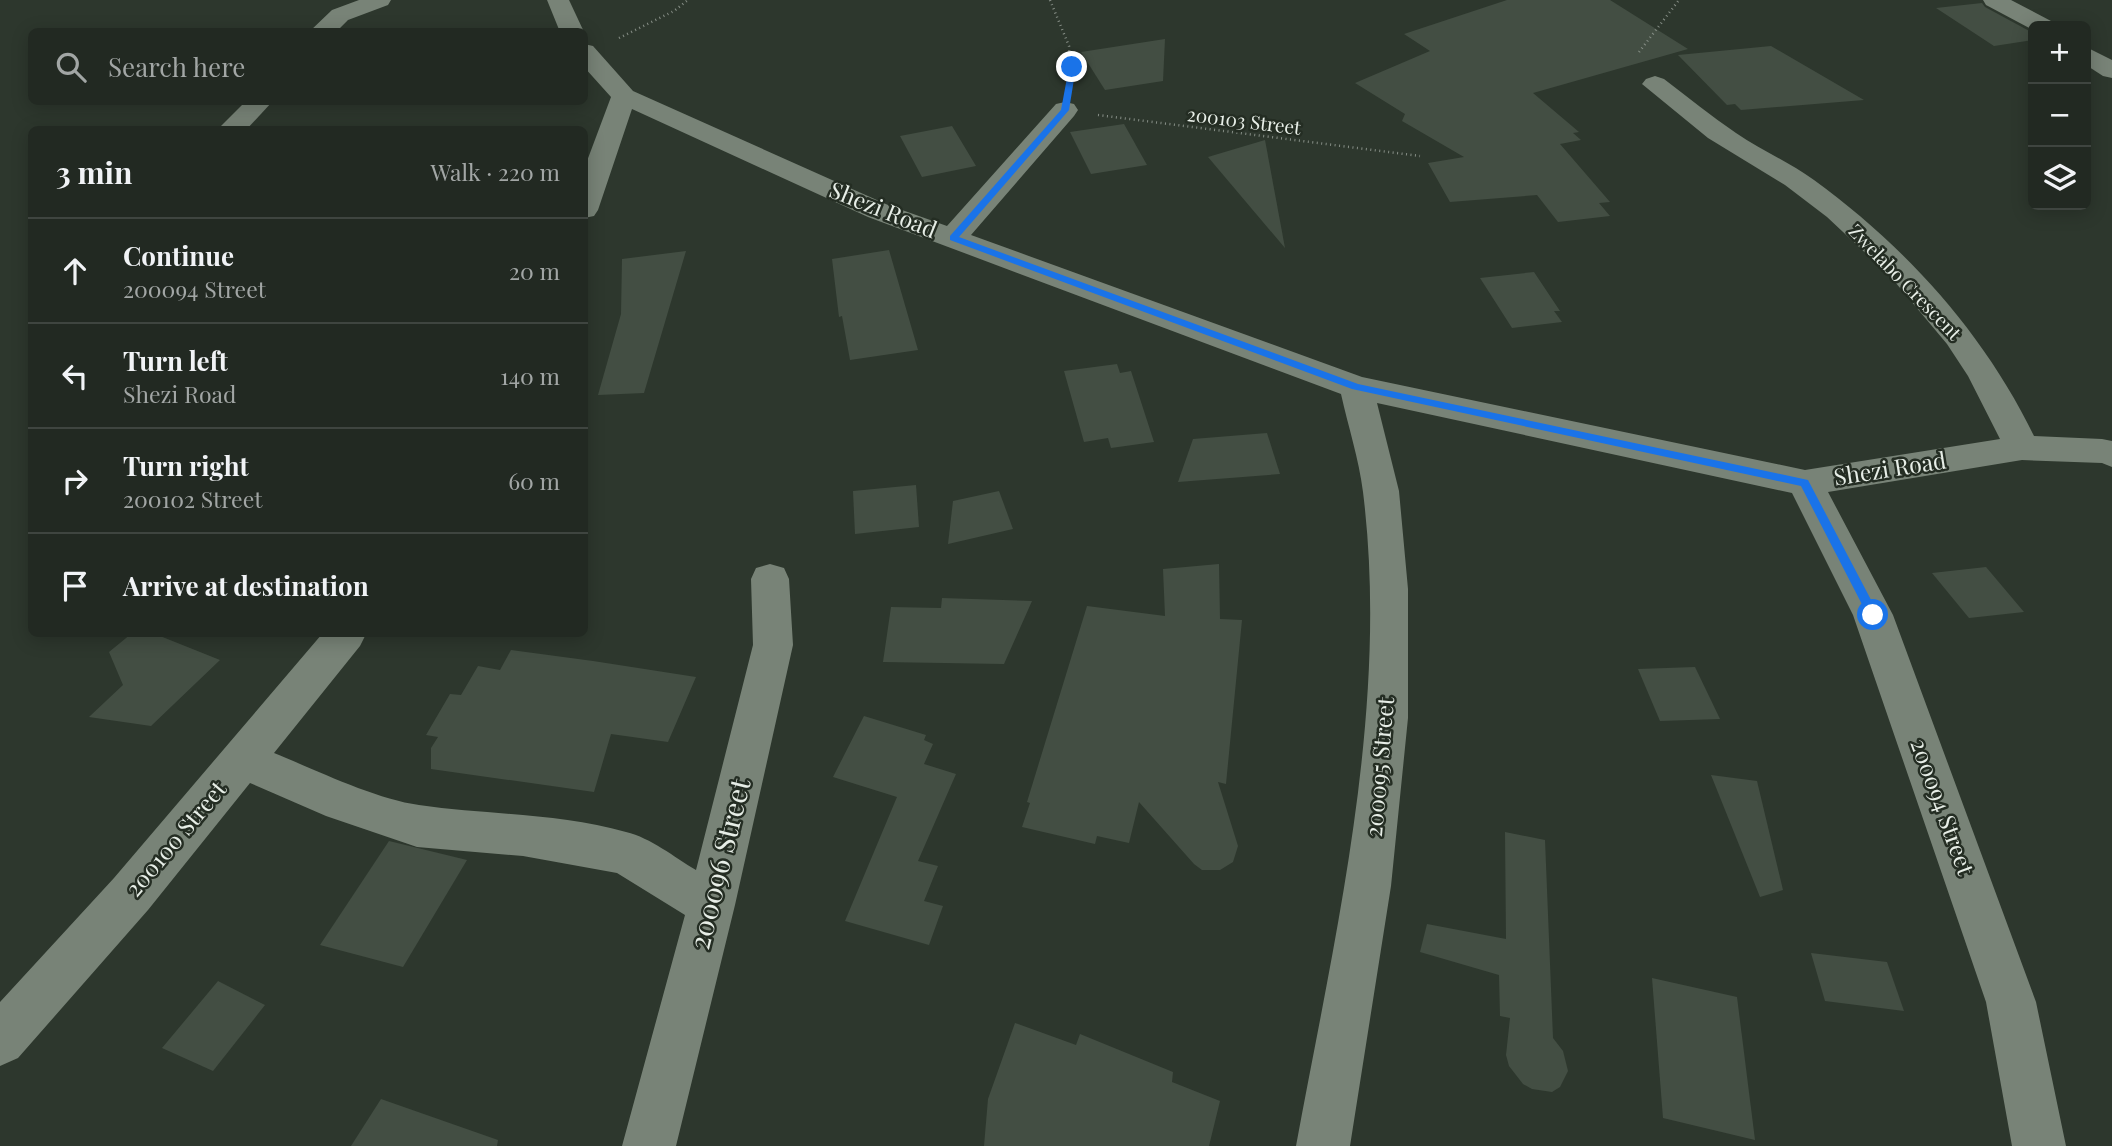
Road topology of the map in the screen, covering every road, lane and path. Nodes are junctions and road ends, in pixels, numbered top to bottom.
1 (380, 0) edge
2 (558, 0) edge
3 (688, 0) edge
4 (1050, 0) edge
5 (1679, 0) edge
6 (1994, 0) edge
7 (2034, 21) edge
8 (325, 28) edge
9 (572, 28) edge
10 (588, 42) edge
11 (588, 53) edge
12 (2091, 57) edge
13 (2112, 71) edge
14 (1655, 84) joint
15 (624, 96) junction
16 (256, 105) edge
17 (1065, 110) junction
18 (234, 126) edge
19 (1420, 156) dead end
20 (588, 199) edge
21 (953, 238) junction
22 (1356, 387) junction
23 (2022, 448) junction
24 (2112, 454) edge
25 (1805, 483) junction
26 (770, 579) dead end
27 (344, 637) edge
28 (243, 760) junction
29 (712, 905) junction
30 (0, 1040) edge
31 (649, 1146) edge
32 (1323, 1146) edge
33 (2039, 1146) edge

1 - 8 street
2 - 9 street, Shezi Road
3 - 10 path
4 - 17 path
5 - 14 path
6 - 7 street
11 - 15 street, Shezi Road
12 - 13 street
14 - 23 street, Zwelabo Crescent
15 - 20 street
15 - 21 street, Shezi Road
16 - 18 street
17 - 19 path, 200103 Street
17 - 21 street
21 - 22 street, Shezi Road
22 - 25 street, Shezi Road
22 - 32 street, 200095 Street
23 - 24 street
23 - 25 street, Shezi Road
25 - 33 street, 200094 Street
26 - 29 street, 200096 Street
27 - 28 street, 200100 Street
28 - 29 street
28 - 30 street, 200100 Street
29 - 31 street, 200096 Street

